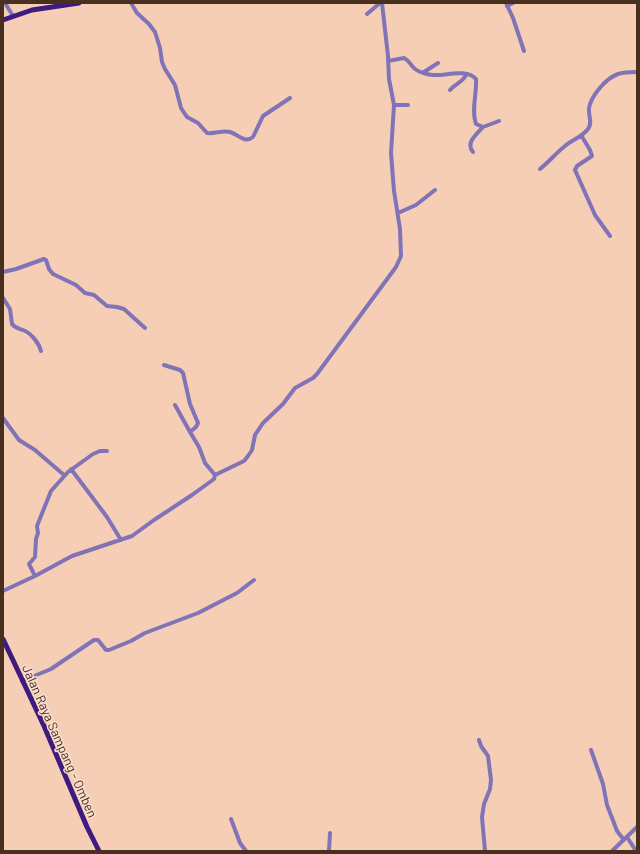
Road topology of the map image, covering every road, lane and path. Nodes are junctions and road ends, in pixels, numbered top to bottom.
1 (5, 3) edge
2 (79, 3) edge
3 (131, 3) edge
4 (381, 3) edge
5 (513, 3) edge
6 (507, 4) edge
7 (367, 14) dead end
8 (13, 16) junction
9 (3, 20) edge
10 (524, 51) dead end
11 (388, 61) junction
12 (438, 63) dead end
13 (424, 72) junction
14 (637, 72) edge
15 (466, 74) junction
16 (450, 90) dead end
17 (290, 98) dead end
18 (394, 105) junction
19 (408, 105) dead end
20 (499, 121) dead end
21 (483, 127) junction
22 (581, 135) junction
23 (473, 152) dead end
24 (540, 169) dead end
25 (435, 190) dead end
26 (398, 213) junction
27 (610, 236) dead end
28 (3, 272) edge
29 (3, 298) edge
30 (145, 328) dead end
31 (41, 351) dead end
32 (164, 365) dead end
33 (175, 405) dead end
34 (3, 418) edge
35 (190, 432) junction
36 (107, 451) dead end
37 (71, 469) junction
38 (64, 475) junction
39 (216, 475) junction
40 (121, 540) junction
41 (36, 576) junction
42 (254, 580) dead end
43 (3, 592) edge
44 (3, 639) edge
45 (22, 681) junction
46 (479, 740) dead end
47 (591, 750) dead end
48 (231, 818) dead end
49 (637, 827) edge
50 (330, 833) dead end
51 (625, 839) junction
52 (99, 851) edge
53 (246, 851) edge
54 (329, 851) edge
55 (485, 851) edge
56 (612, 851) edge
57 (636, 851) edge

1 - 8 street
2 - 8 main road
3 - 17 street
4 - 7 street
4 - 11 street
5 - 6 street
6 - 10 street
8 - 9 main road
11 - 13 street
11 - 18 street
12 - 13 street
13 - 15 street
14 - 22 street
15 - 16 street
15 - 21 street
18 - 19 street
18 - 26 street
20 - 21 street
21 - 23 street
22 - 24 street
22 - 27 street
25 - 26 street
26 - 39 street
28 - 30 street
29 - 31 street
32 - 35 street
33 - 35 street
34 - 38 street
35 - 39 street
36 - 37 street
37 - 38 street
37 - 40 street
38 - 41 street
39 - 40 street
40 - 41 street
41 - 43 street
42 - 45 street
44 - 45 main road, Jalan Raya Sampang - Omben
45 - 52 main road, Jalan Raya Sampang - Omben
46 - 55 street
47 - 51 street
48 - 53 street
49 - 51 street
50 - 54 street
51 - 56 street
51 - 57 street

